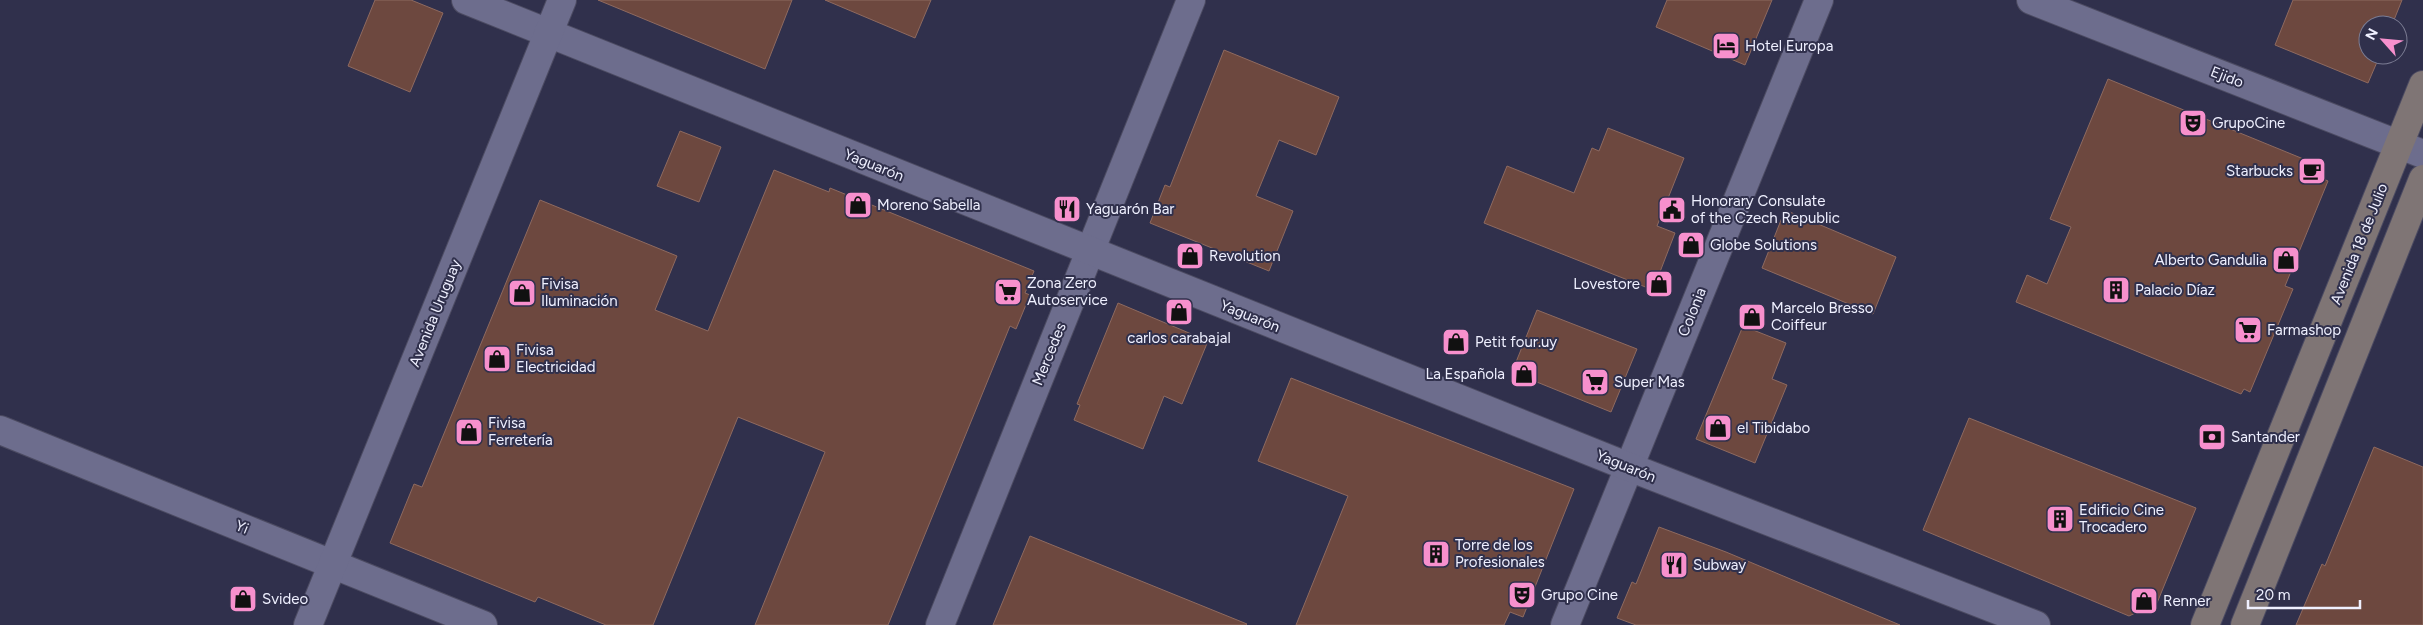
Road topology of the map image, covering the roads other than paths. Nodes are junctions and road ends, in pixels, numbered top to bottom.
1 (466, 0) edge
2 (562, 0) edge
3 (1191, 0) edge
4 (1819, 0) edge
5 (2031, 0) edge
6 (549, 34) junction
7 (2423, 85) edge
8 (2411, 149) edge
9 (2423, 179) edge
10 (1091, 252) junction
11 (0, 430) edge
12 (1629, 468) junction
13 (333, 564) junction
14 (308, 625) edge
15 (483, 625) edge
16 (940, 625) edge
17 (1565, 625) edge
18 (2036, 625) edge
19 (2205, 625) edge
20 (2245, 625) edge

1 - 6 street, Yaguarón
2 - 6 street, Avenida Uruguay
3 - 10 street, Mercedes
4 - 12 street, Colonia
5 - 8 street, Ejido
6 - 10 street, Yaguarón
6 - 13 street, Avenida Uruguay
7 - 8 main road, Avenida 18 de Julio
8 - 19 main road, Avenida 18 de Julio
9 - 20 main road
10 - 12 street, Yaguarón
10 - 16 street, Mercedes
11 - 13 street, Yi
12 - 17 street, Colonia
12 - 18 street, Yaguarón
13 - 14 street, Avenida Uruguay
13 - 15 street, Yi

